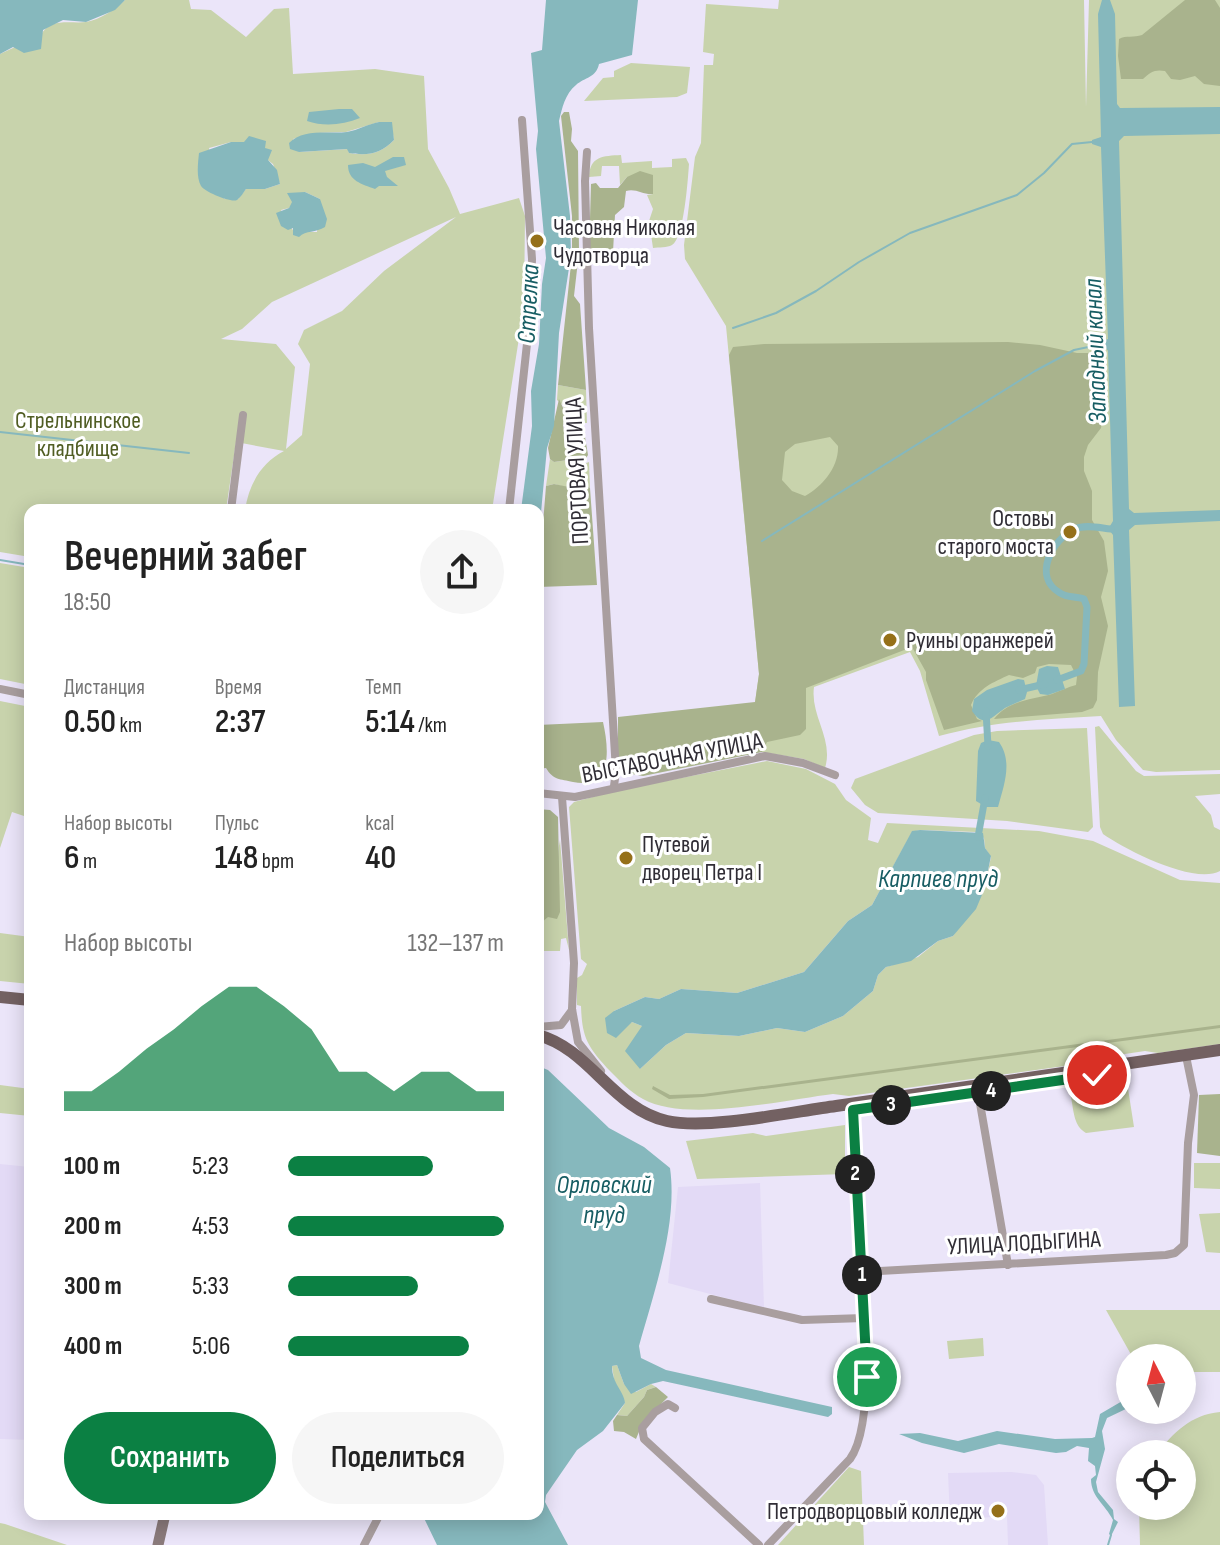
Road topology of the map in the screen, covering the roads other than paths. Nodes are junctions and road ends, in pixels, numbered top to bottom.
1 (522, 120) dead end
2 (587, 152) dead end
3 (243, 415) dead end
4 (232, 504) edge
5 (510, 504) edge
6 (0, 689) edge
7 (24, 694) edge
8 (835, 775) dead end
9 (614, 786) junction
10 (544, 794) edge
11 (562, 797) junction
12 (0, 990) edge
13 (24, 993) edge
14 (0, 997) edge
15 (24, 999) edge
16 (572, 1009) junction
17 (544, 1026) edge
18 (544, 1038) edge
19 (544, 1045) edge
20 (1220, 1050) edge
21 (1220, 1058) edge
22 (1186, 1059) junction
23 (978, 1089) junction
24 (613, 1091) junction
25 (853, 1107) junction
26 (1008, 1265) junction
27 (862, 1272) junction
28 (711, 1299) dead end
29 (864, 1318) junction
30 (675, 1408) dead end
31 (164, 1520) edge
32 (377, 1520) edge
33 (158, 1545) edge
34 (364, 1545) edge
35 (759, 1545) edge
36 (768, 1545) edge

1 - 5 street
2 - 9 street, ПОРТОВАЯ УЛИЦА
3 - 4 street
6 - 7 street
8 - 9 street, ВЫСТАВОЧНАЯ УЛИЦА
9 - 11 street, ВЫСТАВОЧНАЯ УЛИЦА
10 - 11 street
11 - 16 street
12 - 13 main road
14 - 15 main road
16 - 17 street
16 - 24 street
18 - 24 main road
19 - 25 main road
20 - 22 main road
21 - 22 main road
22 - 23 main road
22 - 26 street, УЛИЦА ЛОДЫГИНА
23 - 25 main road
23 - 26 street
24 - 25 main road
25 - 27 street
26 - 27 street, УЛИЦА ЛОДЫГИНА
27 - 29 street
28 - 29 street
29 - 36 street
30 - 35 street
31 - 33 main road
32 - 34 street

